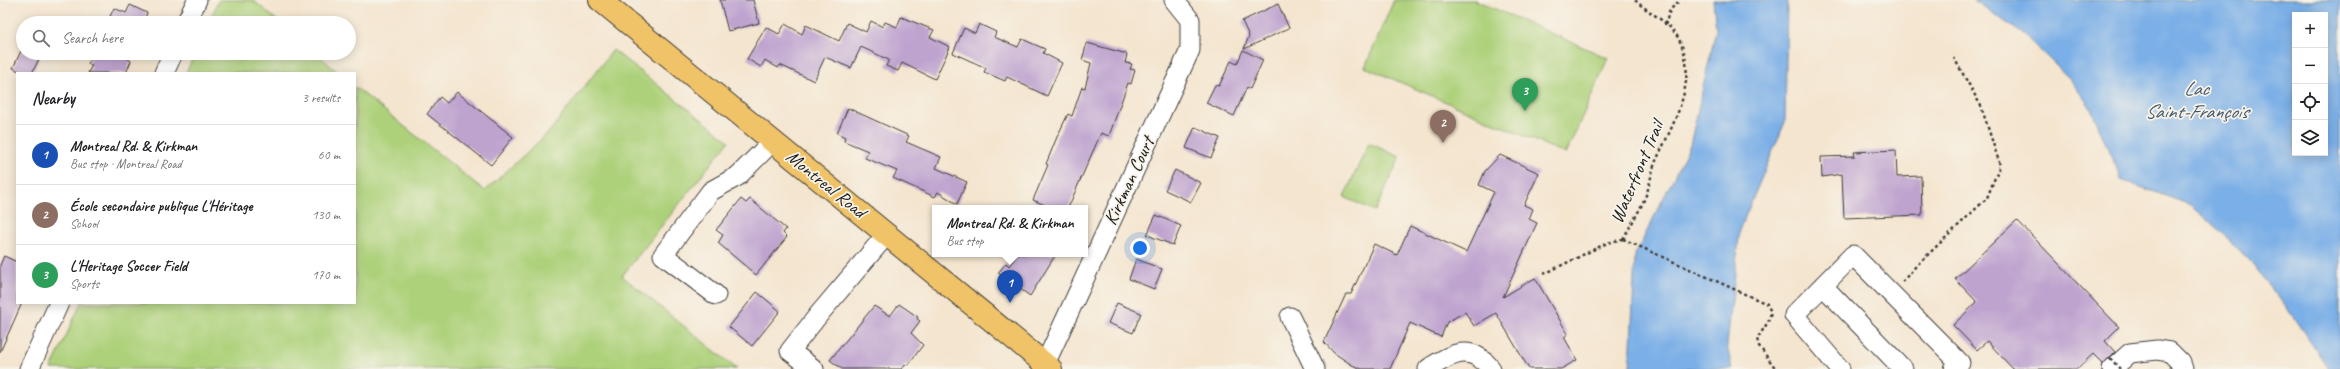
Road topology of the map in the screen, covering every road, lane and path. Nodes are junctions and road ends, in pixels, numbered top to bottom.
1 (197, 0) edge
2 (600, 0) edge
3 (1174, 0) edge
4 (1635, 0) edge
5 (1680, 0) edge
6 (189, 16) edge
7 (1665, 24) junction
8 (1954, 58) dead end
9 (170, 60) edge
10 (164, 72) edge
11 (773, 141) junction
12 (887, 234) junction
13 (1623, 239) junction
14 (1544, 274) dead end
15 (1823, 286) junction
16 (1892, 294) junction
17 (716, 295) dead end
18 (59, 304) edge
19 (1290, 317) dead end
20 (2111, 364) edge
21 (1048, 366) edge
22 (29, 369) edge
23 (814, 369) edge
24 (1315, 369) edge
25 (1428, 369) edge
26 (1491, 369) edge
27 (1776, 369) edge
28 (1840, 369) edge
29 (1903, 369) edge
30 (1954, 369) edge
31 (2120, 369) edge
32 (2183, 369) edge

1 - 6 street
2 - 11 main road, Montreal Road
3 - 21 street, Kirkman Court
4 - 7 path, Waterfront Trail
5 - 7 path
7 - 13 path, Waterfront Trail
8 - 16 path
9 - 10 street
11 - 12 main road, Montreal Road
11 - 17 street
12 - 21 main road, Montreal Road
12 - 23 street
13 - 14 path
13 - 27 path, Waterfront Trail
15 - 16 street
15 - 28 street
15 - 29 street
16 - 30 street
18 - 22 street
19 - 24 street
20 - 31 path, bridge
20 - 32 street
25 - 26 street

